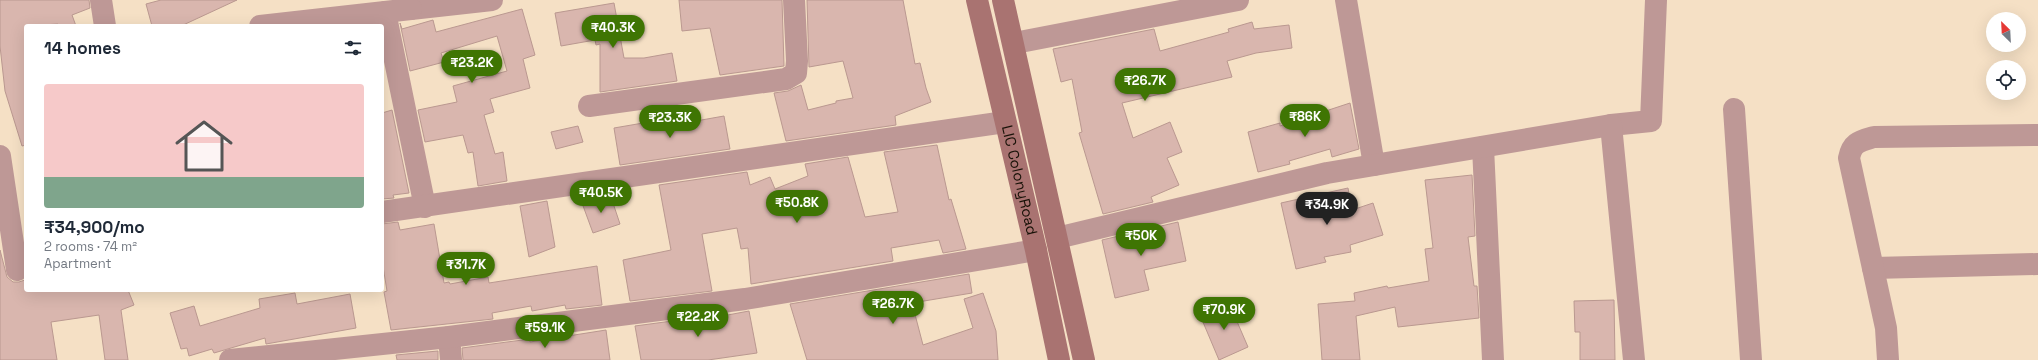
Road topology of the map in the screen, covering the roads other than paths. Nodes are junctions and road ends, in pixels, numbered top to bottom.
1 (101, 0) edge
2 (492, 0) edge
3 (794, 0) edge
4 (977, 0) edge
5 (1003, 0) edge
6 (1238, 0) edge
7 (1346, 0) edge
8 (1656, 0) edge
9 (410, 4) edge
10 (385, 12) junction
11 (105, 24) edge
12 (293, 24) edge
13 (1015, 43) junction
14 (1021, 74) junction
15 (996, 79) junction
16 (589, 106) dead end
17 (1734, 109) dead end
18 (1005, 122) junction
19 (1611, 125) junction
20 (2038, 135) edge
21 (1484, 146) junction
22 (0, 156) edge
23 (1374, 166) junction
24 (425, 207) junction
25 (384, 212) edge
26 (1058, 238) junction
27 (1036, 250) junction
28 (2038, 264) edge
29 (1874, 268) junction
30 (14, 271) edge
31 (449, 337) junction
32 (365, 353) edge
33 (230, 360) edge
34 (451, 360) edge
35 (1059, 360) edge
36 (1084, 360) edge
37 (1493, 360) edge
38 (1634, 360) edge
39 (1751, 360) edge
40 (1888, 360) edge

1 - 11 street
2 - 9 street
3 - 16 street
4 - 15 main road, LIC ColonyRoad
5 - 13 main road, LIC ColonyRoad
6 - 13 street
7 - 23 street
8 - 19 street
9 - 10 street
10 - 12 street
10 - 24 street
13 - 14 main road, LIC ColonyRoad
14 - 15 main road
14 - 26 main road, LIC ColonyRoad
15 - 18 main road, LIC ColonyRoad
17 - 39 street
18 - 24 street
18 - 27 main road, LIC ColonyRoad
19 - 21 street
19 - 38 street
20 - 29 street
21 - 23 street
21 - 37 street
22 - 30 street
23 - 26 street
24 - 25 street
26 - 36 main road, LIC ColonyRoad
27 - 31 street
27 - 35 main road, LIC ColonyRoad
28 - 29 street
29 - 40 street
31 - 32 street
31 - 34 street
32 - 33 street

